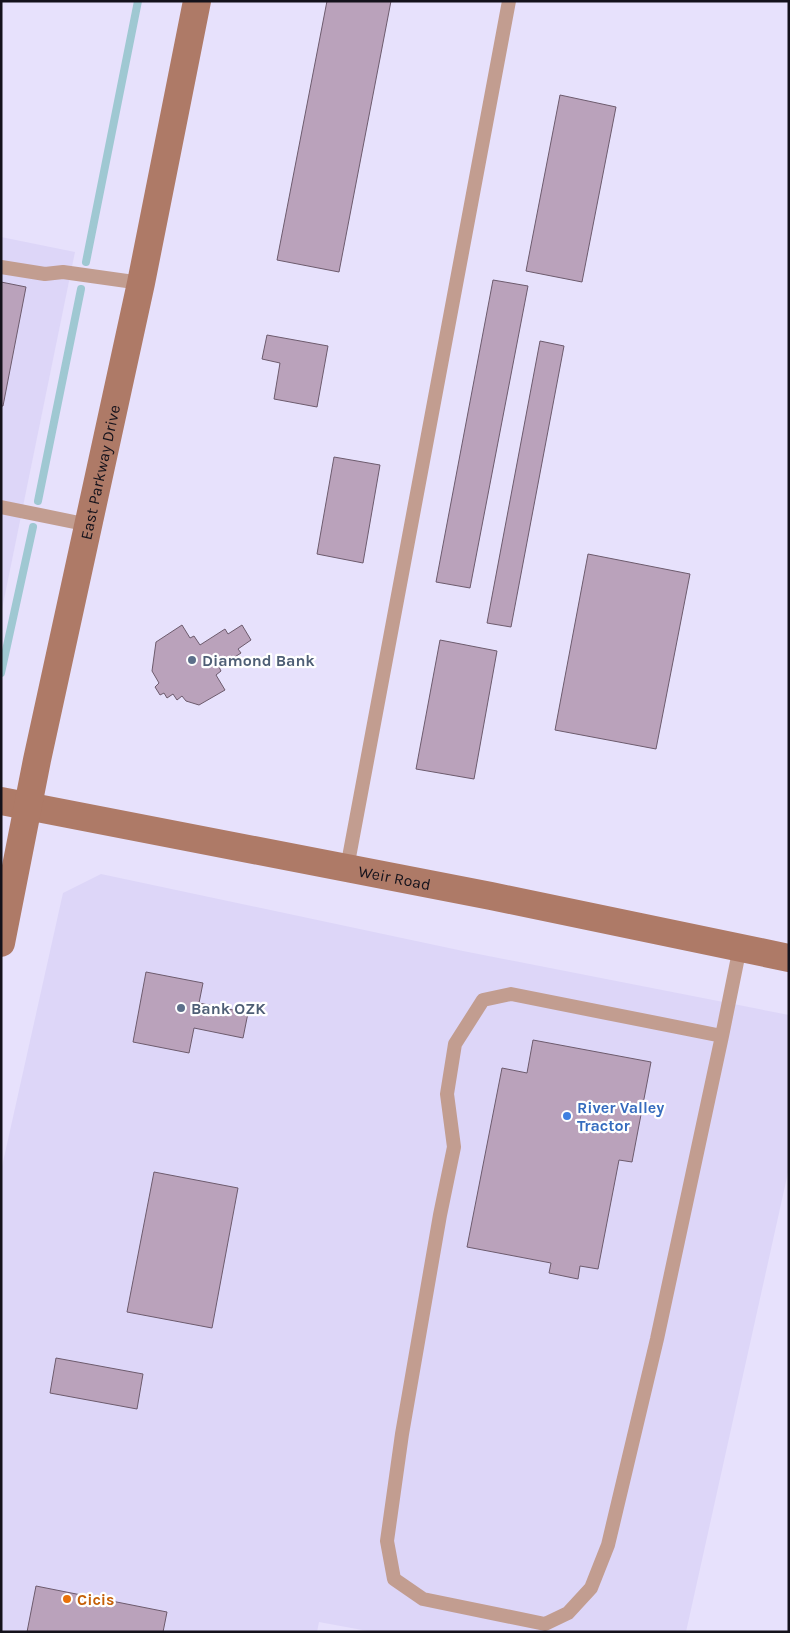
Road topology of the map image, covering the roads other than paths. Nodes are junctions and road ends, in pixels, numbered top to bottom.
1 (197, 1) edge
2 (509, 1) edge
3 (1, 266) edge
4 (141, 283) junction
5 (1, 507) edge
6 (89, 525) junction
7 (1, 801) edge
8 (28, 806) junction
9 (348, 868) junction
10 (1, 943) edge
11 (740, 947) junction
12 (789, 958) edge
13 (722, 1036) junction

1 - 4 main road, East Parkway Drive
2 - 9 lane
3 - 4 lane
4 - 6 main road, East Parkway Drive
5 - 6 lane
6 - 8 main road, East Parkway Drive
7 - 8 main road, Weir Road
8 - 9 main road, Weir Road
8 - 10 main road, East Parkway Drive
9 - 11 main road, Weir Road
11 - 12 main road, Weir Road
11 - 13 lane
13 - 13 lane

